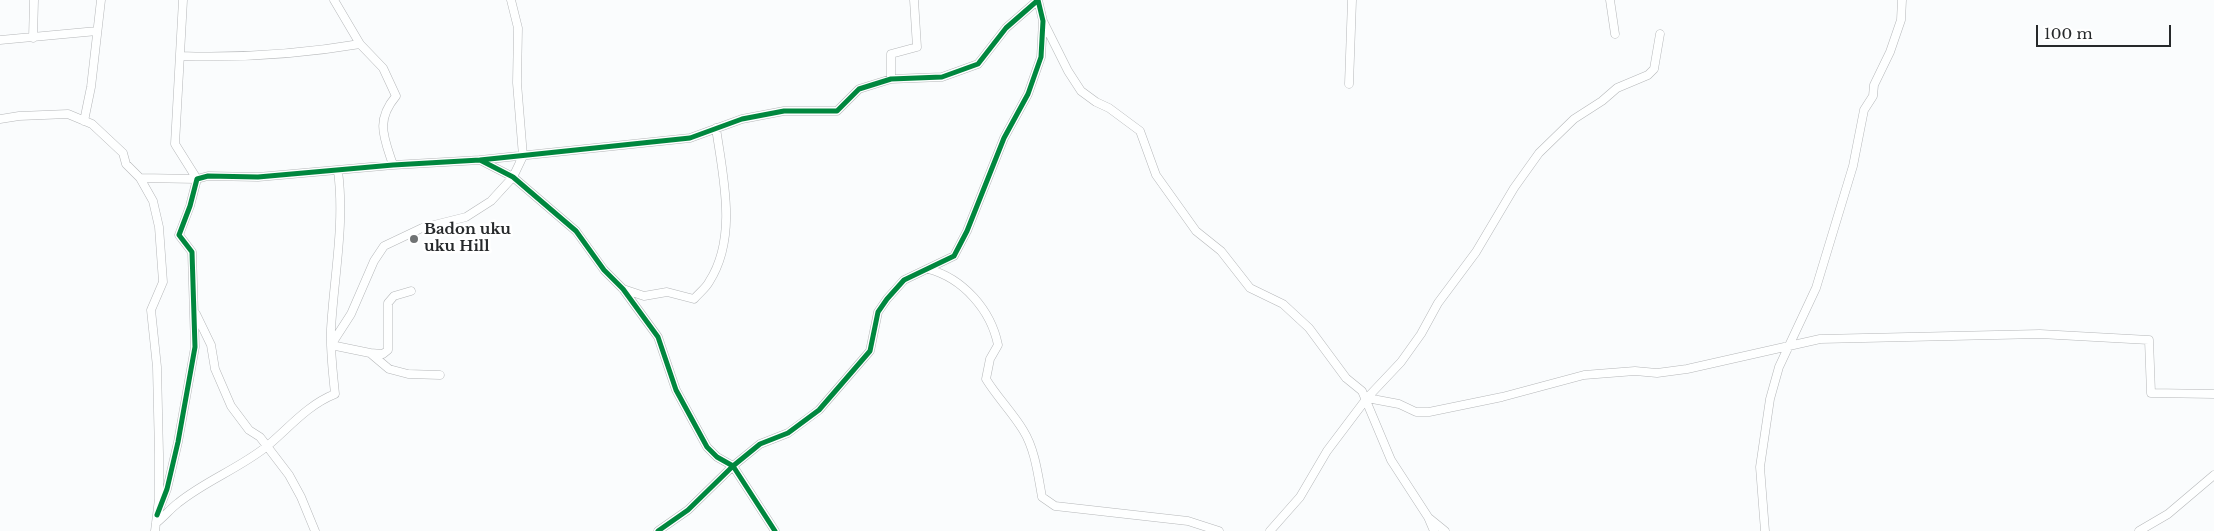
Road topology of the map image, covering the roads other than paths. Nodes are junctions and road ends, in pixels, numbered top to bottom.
1 (34, 0) edge
2 (101, 0) edge
3 (183, 0) edge
4 (334, 0) edge
5 (511, 0) edge
6 (914, 0) edge
7 (1352, 0) edge
8 (1610, 0) edge
9 (1902, 0) edge
10 (1043, 21) junction
11 (97, 31) junction
12 (1615, 34) dead end
13 (1660, 34) dead end
14 (34, 38) junction
15 (0, 40) edge
16 (360, 44) junction
17 (180, 56) junction
18 (891, 79) junction
19 (1349, 84) dead end
20 (0, 119) edge
21 (84, 121) junction
22 (716, 128) junction
23 (524, 156) junction
24 (480, 160) junction
25 (393, 165) junction
26 (338, 171) junction
27 (512, 176) junction
28 (140, 178) junction
29 (197, 179) junction
30 (928, 269) junction
31 (623, 289) junction
32 (412, 291) dead end
33 (194, 310) junction
34 (331, 345) junction
35 (1789, 347) junction
36 (370, 354) junction
37 (440, 375) dead end
38 (2214, 394) edge
39 (1366, 398) junction
40 (267, 446) junction
41 (733, 466) junction
42 (2214, 475) edge
43 (1428, 517) junction
44 (156, 523) edge
45 (314, 531) edge
46 (658, 531) edge
47 (775, 531) edge
48 (1219, 531) edge
49 (1270, 531) edge
50 (1434, 531) edge
51 (1445, 531) edge
52 (1765, 531) edge
53 (2139, 531) edge

1 - 14 street
2 - 11 street
3 - 17 street
4 - 16 street
5 - 23 street
6 - 18 street
7 - 19 street
8 - 12 street
9 - 35 street
10 - 18 street
10 - 30 street
10 - 39 street
11 - 14 street
11 - 21 street
13 - 39 street
14 - 15 street
16 - 17 street
16 - 25 street
17 - 29 street
18 - 22 street
20 - 21 street
21 - 28 street
22 - 23 street
22 - 31 street
23 - 24 street
23 - 27 street
24 - 25 street
24 - 27 street
25 - 26 street
26 - 29 street
26 - 34 street
27 - 31 street
27 - 34 street
28 - 29 street
28 - 44 street
29 - 33 street
30 - 41 street
30 - 48 street
31 - 41 street
32 - 36 street
33 - 40 street
33 - 44 street
34 - 36 street
34 - 40 street
35 - 38 street
35 - 39 street
35 - 52 street
36 - 37 street
39 - 43 street
39 - 49 street
40 - 44 street
40 - 45 street
41 - 46 street
41 - 47 street
42 - 53 street
43 - 50 street
43 - 51 street

